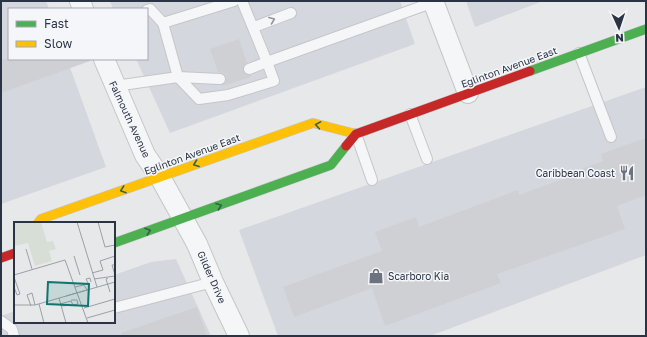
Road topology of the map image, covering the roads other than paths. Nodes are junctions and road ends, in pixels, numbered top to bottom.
1 (234, 1) edge
2 (242, 1) edge
3 (434, 1) edge
4 (148, 10) edge
5 (291, 13) dead end
6 (163, 23) junction
7 (254, 28) junction
8 (646, 29) edge
9 (579, 53) junction
10 (104, 60) edge
11 (267, 62) junction
12 (249, 69) dead end
13 (178, 77) junction
14 (220, 79) dead end
15 (115, 86) junction
16 (468, 93) junction
17 (410, 114) junction
18 (356, 134) junction
19 (611, 137) dead end
20 (427, 159) dead end
21 (160, 177) junction
22 (372, 180) dead end
23 (183, 220) junction
24 (39, 222) edge
25 (115, 243) edge
26 (14, 253) edge
27 (1, 258) edge
28 (213, 282) junction
29 (115, 308) edge
30 (1, 321) edge
31 (14, 336) edge
32 (239, 336) edge

1 - 6 lane
2 - 7 lane
3 - 11 lane
3 - 16 street
4 - 6 lane
7 -> 5 lane
6 - 13 lane
7 - 11 lane
8 - 9 main road, Eglinton Avenue East
9 - 16 main road, Eglinton Avenue East
9 - 19 lane
10 - 15 street, Falmouth Avenue
11 - 12 lane
11 - 13 lane
13 - 14 lane
13 - 15 lane
15 - 21 street, Falmouth Avenue
16 - 17 main road, Eglinton Avenue East
17 - 18 main road, Eglinton Avenue East
17 - 20 lane
18 -> 21 main road, Eglinton Avenue East
18 - 22 lane
23 -> 18 main road
21 - 23 street, Falmouth Avenue
21 -> 24 main road, Eglinton Avenue East
25 -> 23 main road
23 - 28 street, Gilder Drive
26 - 27 main road
28 - 29 lane
28 - 32 street, Gilder Drive
30 - 31 lane

